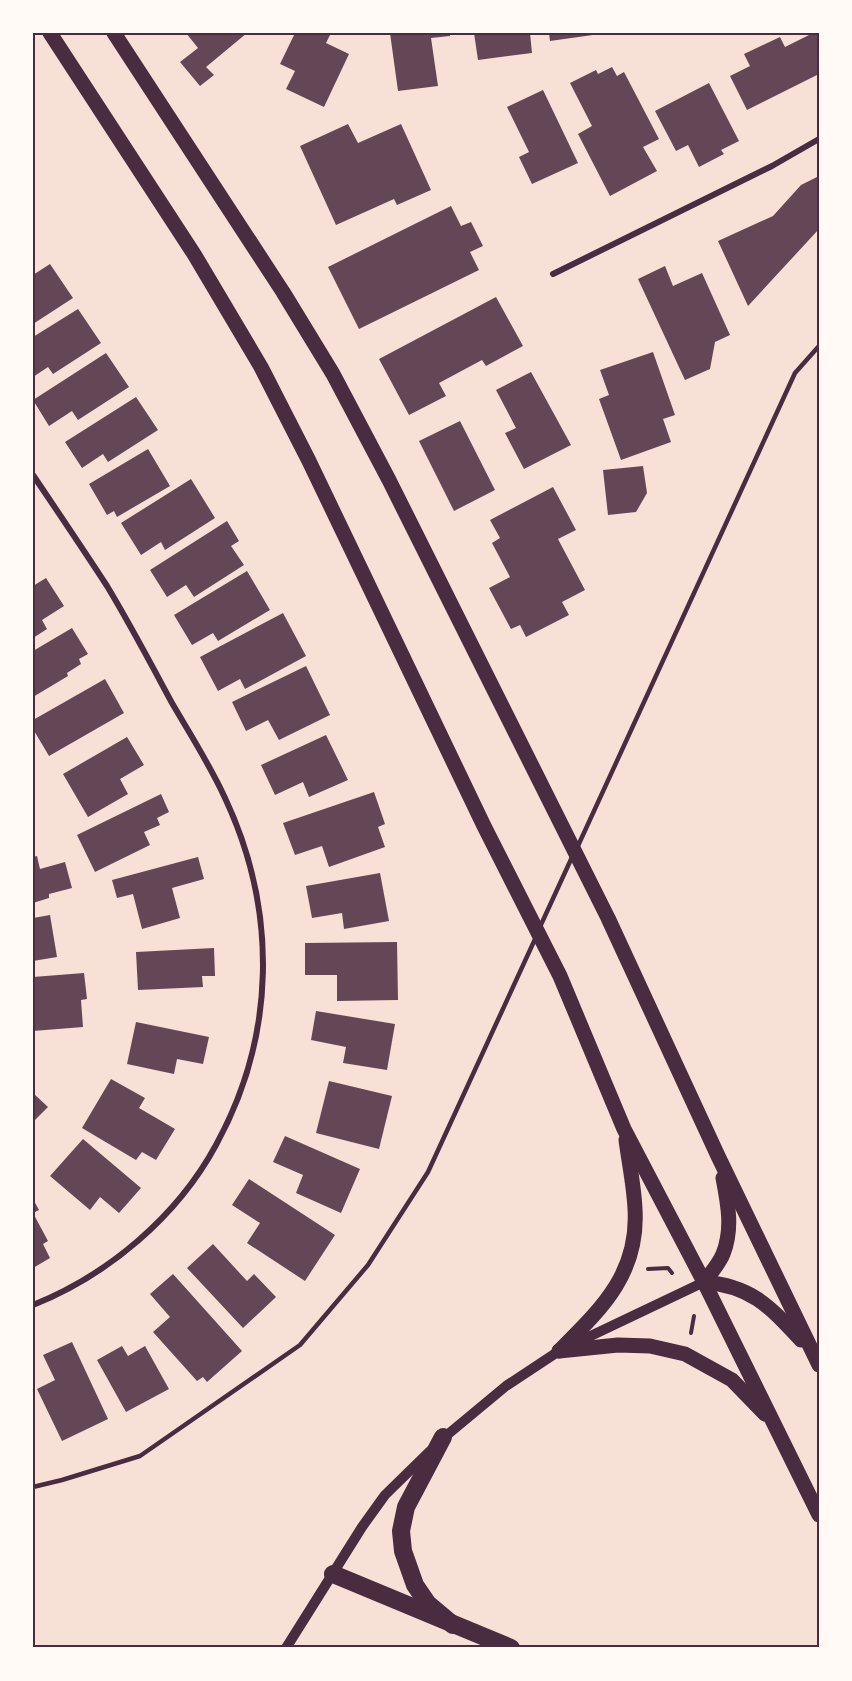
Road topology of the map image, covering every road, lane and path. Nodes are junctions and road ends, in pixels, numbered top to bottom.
1 (50, 33) edge
2 (114, 33) edge
3 (819, 139) edge
4 (554, 274) dead end
5 (819, 346) edge
6 (33, 475) edge
7 (624, 1129) junction
8 (718, 1156) junction
9 (641, 1270) dead end
10 (672, 1273) dead end
11 (704, 1282) junction
12 (33, 1305) edge
13 (694, 1316) dead end
14 (691, 1335) dead end
15 (559, 1351) junction
16 (812, 1351) junction
17 (819, 1365) edge
18 (775, 1425) junction
19 (443, 1437) junction
20 (33, 1487) edge
21 (819, 1515) edge
22 (333, 1574) junction
23 (453, 1625) junction
24 (286, 1648) edge
25 (511, 1648) edge

1 - 7 main road
2 - 8 main road
3 - 4 street
5 - 20 lane
6 - 12 street
7 - 11 main road
7 - 15 main road
8 - 11 main road
8 - 16 main road
9 - 10 path
11 - 15 street
11 - 16 main road
11 - 18 main road
13 - 14 path
15 - 18 main road
15 - 19 street
16 - 17 main road
18 - 21 main road
19 - 22 street
19 - 23 highway
22 - 23 highway
22 - 24 street
23 - 25 highway

